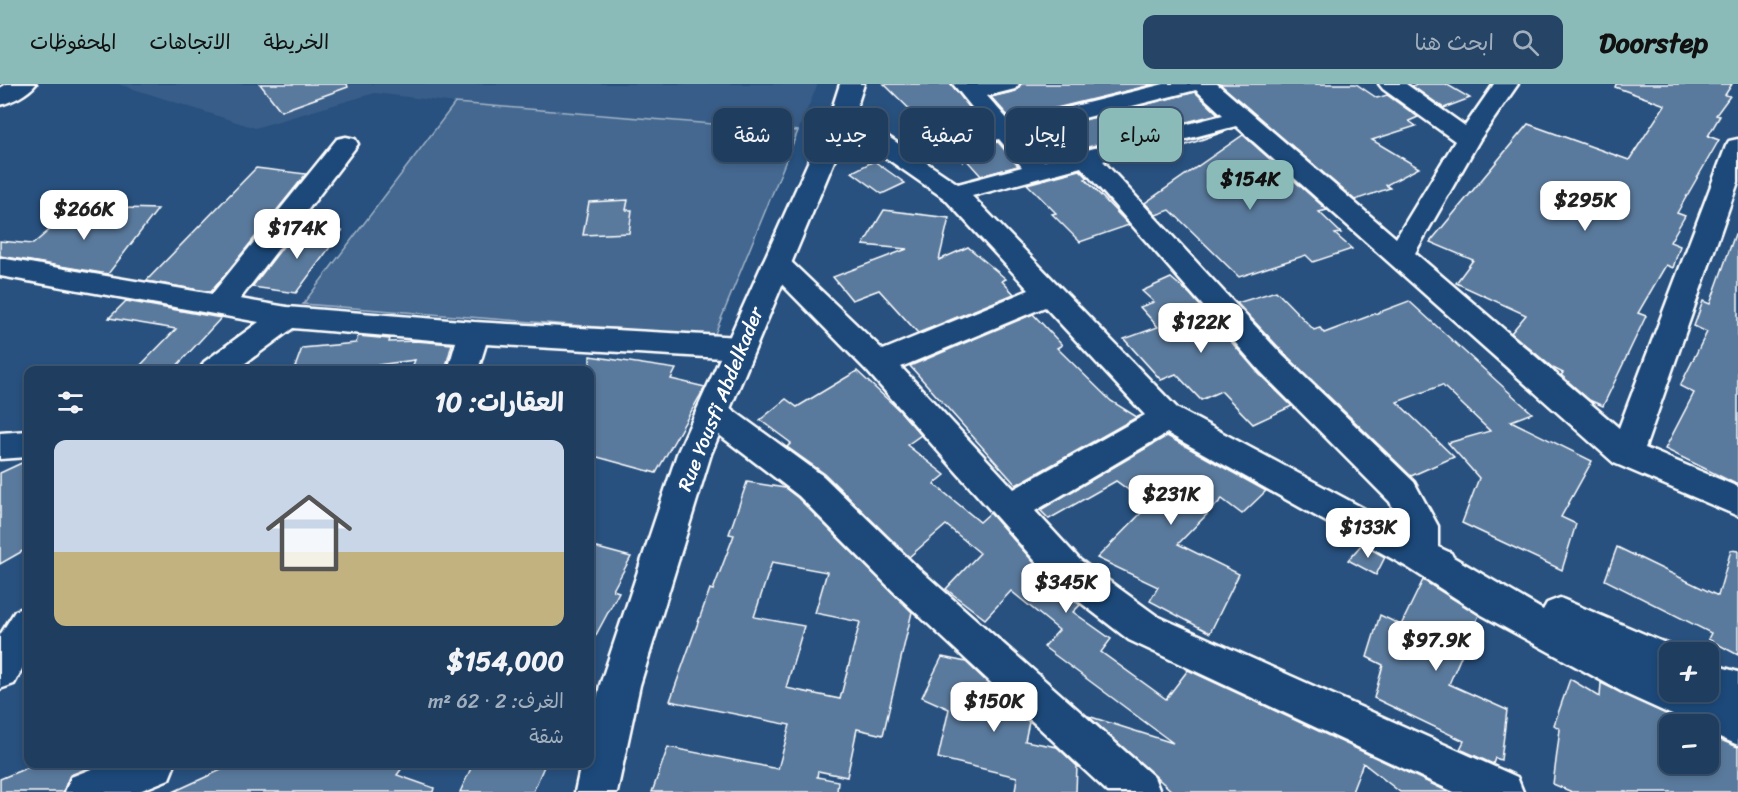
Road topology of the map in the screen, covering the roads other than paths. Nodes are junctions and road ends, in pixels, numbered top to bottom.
1 (24, 84) edge
2 (1007, 84) edge
3 (1192, 84) edge
4 (1203, 84) edge
5 (1391, 84) edge
6 (1506, 84) edge
7 (969, 88) edge
8 (848, 97) edge
9 (0, 98) edge
10 (1242, 117) junction
11 (1004, 129) junction
12 (994, 132) edge
13 (1468, 139) junction
14 (346, 144) dead end
15 (1738, 146) edge
16 (900, 155) edge
17 (1087, 159) joint
18 (910, 162) edge
19 (1075, 162) edge
20 (1039, 171) junction
21 (954, 193) junction
22 (1399, 256) junction
23 (776, 264) junction
24 (0, 267) edge
25 (1050, 293) junction
26 (218, 306) junction
27 (287, 317) junction
28 (474, 333) junction
29 (740, 348) junction
30 (879, 364) junction
31 (220, 366) edge
32 (464, 366) edge
33 (712, 412) junction
34 (1167, 418) junction
35 (24, 444) edge
36 (0, 446) edge
37 (1626, 454) junction
38 (1738, 502) edge
39 (1009, 509) junction
40 (1420, 556) junction
41 (24, 629) edge
42 (1659, 659) edge
43 (0, 671) edge
44 (1719, 685) edge
45 (1738, 692) edge
46 (1738, 724) edge
47 (144, 768) edge
48 (1448, 781) edge
49 (86, 792) edge
50 (596, 792) edge
51 (1139, 792) edge
52 (1502, 792) edge

1 - 9 street
2 - 7 street
3 - 11 street
4 - 10 street
5 - 13 street
6 - 13 street
7 - 11 street
8 - 16 street
8 - 23 street, Rue Yousfi Abdelkader
10 - 17 street
10 - 22 street
11 - 12 street
11 - 20 street
13 - 22 street
14 - 26 street
15 - 37 street
17 - 40 street
18 - 21 street
19 - 20 street
20 - 21 street
21 - 25 street
22 - 37 street
23 - 29 street, Rue Yousfi Abdelkader
23 - 30 street
24 - 26 street
25 - 30 street
25 - 34 street
26 - 27 street
27 - 28 street
27 - 31 street
28 - 29 street
28 - 32 street
29 - 33 street, Rue Yousfi Abdelkader
30 - 39 street
33 - 50 street, Rue Yousfi Abdelkader
33 - 51 street
34 - 39 street
34 - 40 street
35 - 36 street
37 - 38 street
39 - 48 street
40 - 42 street
40 - 46 street
41 - 43 street
44 - 45 street
47 - 49 street
48 - 52 street

